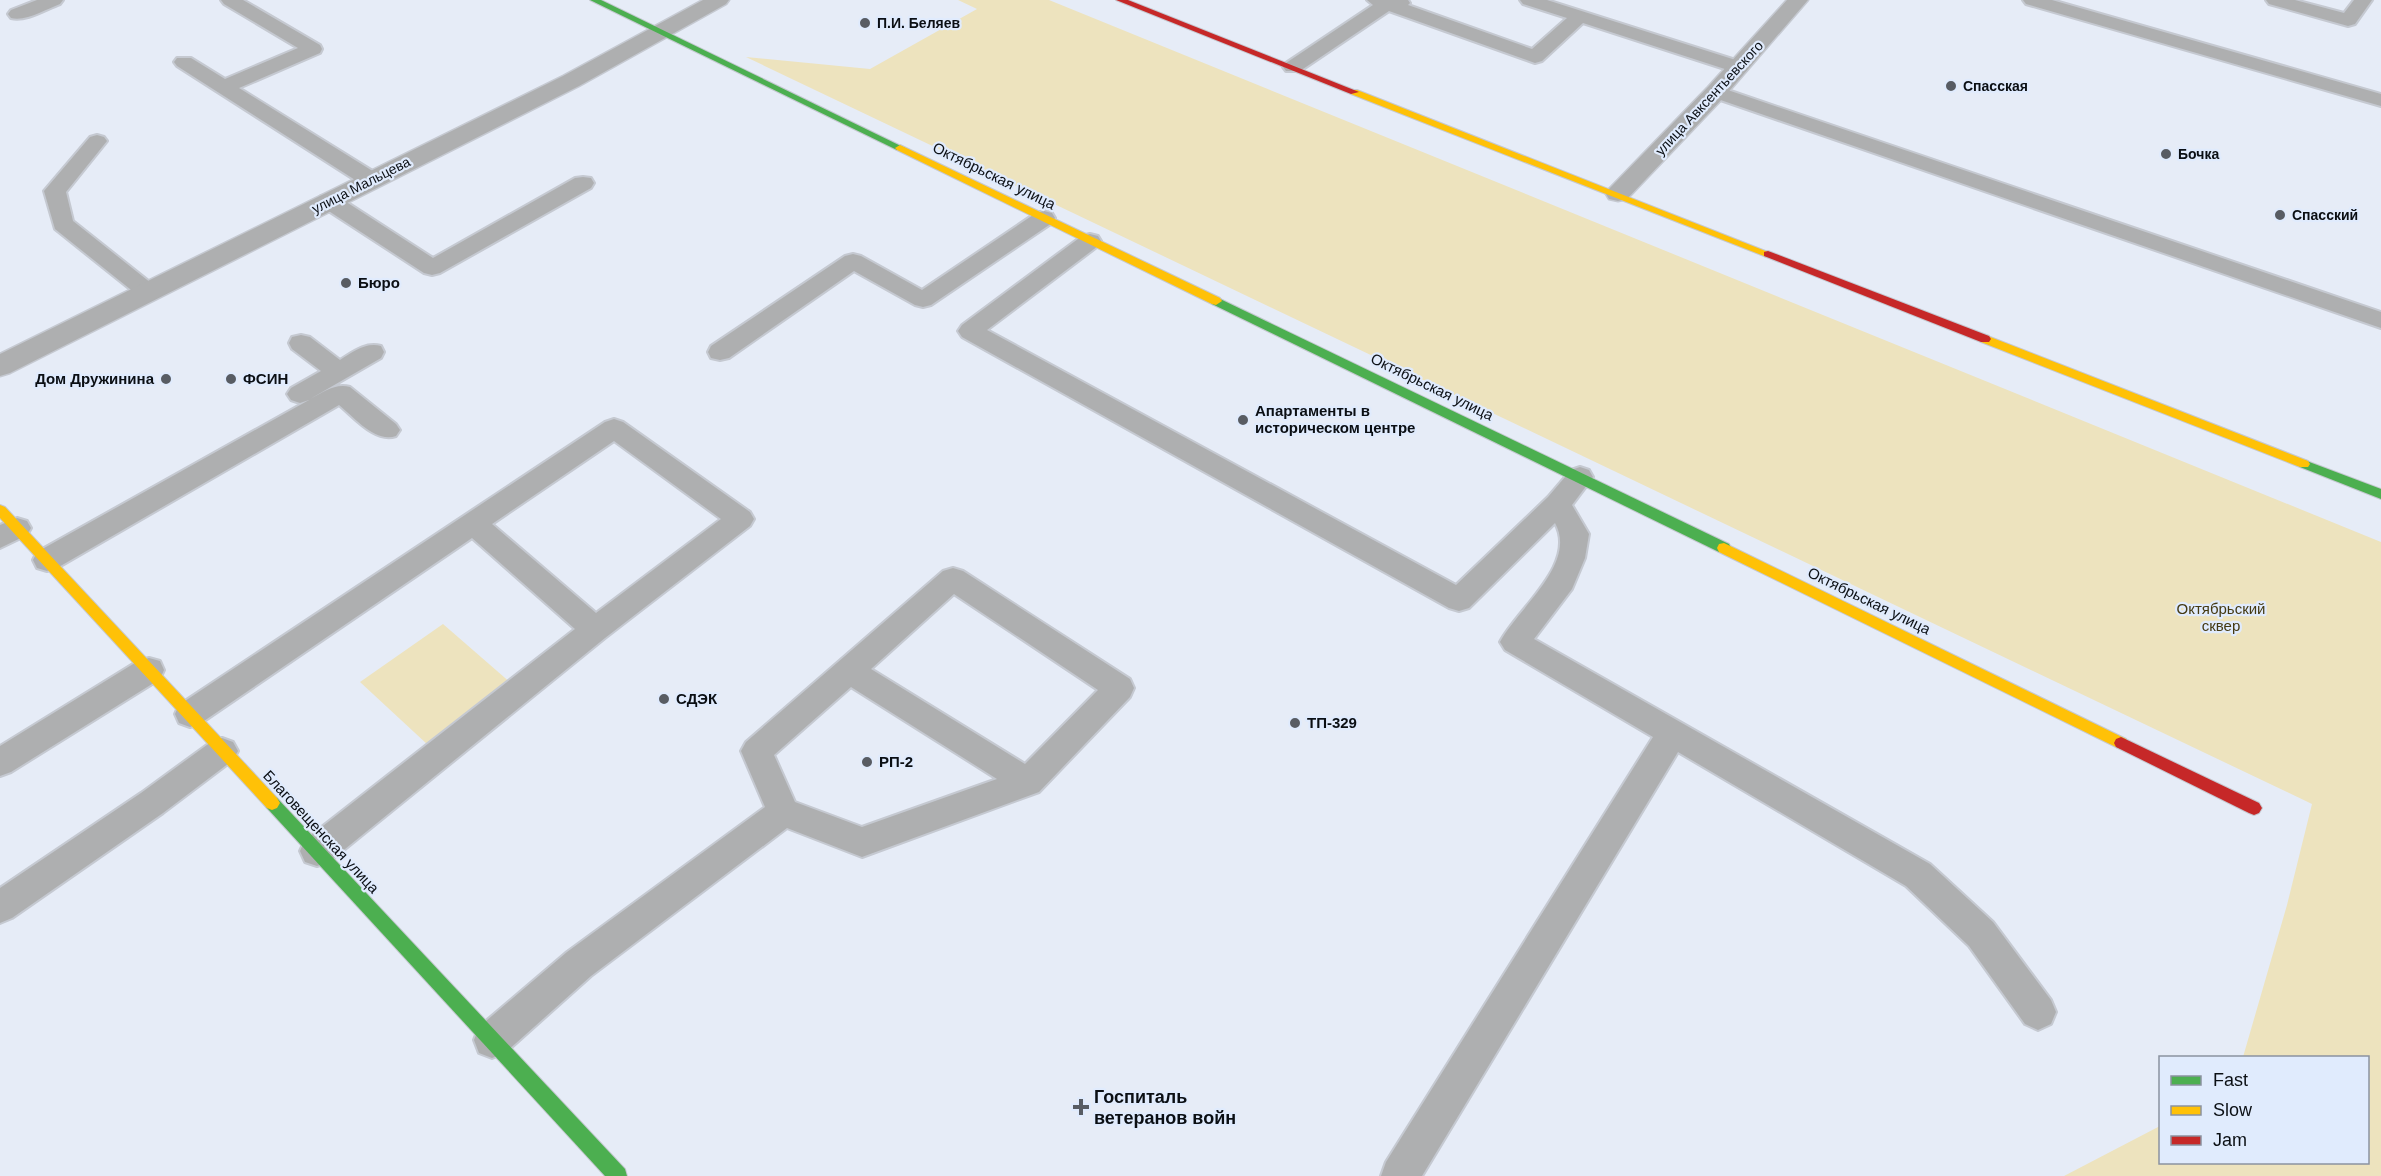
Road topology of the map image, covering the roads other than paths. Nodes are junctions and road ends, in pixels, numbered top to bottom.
1 (54, 0) edge
2 (231, 0) edge
3 (594, 0) edge
4 (719, 0) edge
5 (1120, 0) edge
6 (1421, 0) edge
7 (1529, 0) edge
8 (1798, 0) edge
9 (2032, 0) edge
10 (2276, 0) edge
11 (2363, 0) edge
12 (1381, 2) edge
13 (17, 14) dead end
14 (1580, 16) junction
15 (657, 31) junction
16 (184, 62) dead end
17 (1293, 67) junction
18 (1738, 67) junction
19 (224, 87) junction
20 (1716, 92) junction
21 (2381, 100) edge
22 (98, 141) dead end
23 (371, 180) junction
24 (583, 183) dead end
25 (1618, 194) junction
26 (329, 201) junction
27 (1044, 218) junction
28 (1090, 241) junction
29 (148, 292) junction
30 (2381, 320) edge
31 (301, 343) dead end
32 (372, 352) dead end
33 (720, 352) dead end
34 (0, 366) edge
35 (339, 372) junction
36 (387, 430) dead end
37 (1580, 477) junction
38 (2381, 494) edge
39 (1558, 504) junction
40 (473, 523) junction
41 (6, 525) edge
42 (42, 554) junction
43 (594, 630) junction
44 (149, 670) junction
45 (848, 670) junction
46 (190, 714) junction
47 (1674, 732) junction
48 (222, 751) junction
49 (0, 762) edge
50 (1028, 782) junction
51 (2254, 808) dead end
52 (783, 812) junction
53 (317, 850) junction
54 (0, 908) edge
55 (2038, 1012) dead end
56 (492, 1040) junction
57 (618, 1176) edge
58 (1400, 1176) edge

1 - 13 lane
2 - 19 lane
3 - 15 street, Октябрьская улица
4 - 15 street, улица Мальцева
5 - 17 street
6 - 12 lane
7 - 14 lane
8 - 18 street, улица Авксентьевского
9 - 21 lane
10 - 11 lane
12 - 14 lane
12 - 17 lane
14 - 18 lane
15 - 23 street, улица Мальцева
15 - 27 street, Октябрьская улица
16 - 19 lane
17 - 25 street
18 - 20 street, улица Авксентьевского
19 - 23 lane
20 - 25 street, улица Авксентьевского
20 - 30 lane
22 - 29 lane
23 - 26 street, улица Мальцева
24 - 26 lane
25 - 38 street
26 - 29 street, улица Мальцева
27 - 28 street, Октябрьская улица
27 - 33 lane
28 - 37 street, Октябрьская улица
28 - 39 lane
29 - 34 street, улица Мальцева
31 - 35 lane
32 - 35 lane
35 - 42 lane
36 - 42 lane
37 - 39 lane
37 - 51 street, Октябрьская улица
39 - 47 lane
40 - 43 lane
40 - 43 lane
40 - 46 lane
41 - 42 street, Благовещенская улица
42 - 44 street, Благовещенская улица
43 - 53 lane
44 - 46 street, Благовещенская улица
44 - 49 lane
45 - 50 lane
45 - 50 lane
45 - 52 lane
46 - 48 street, Благовещенская улица
47 - 55 lane
47 - 58 lane
48 - 53 street, Благовещенская улица
48 - 54 lane
50 - 52 lane
52 - 56 lane
53 - 56 street, Благовещенская улица
56 - 57 street, Благовещенская улица

